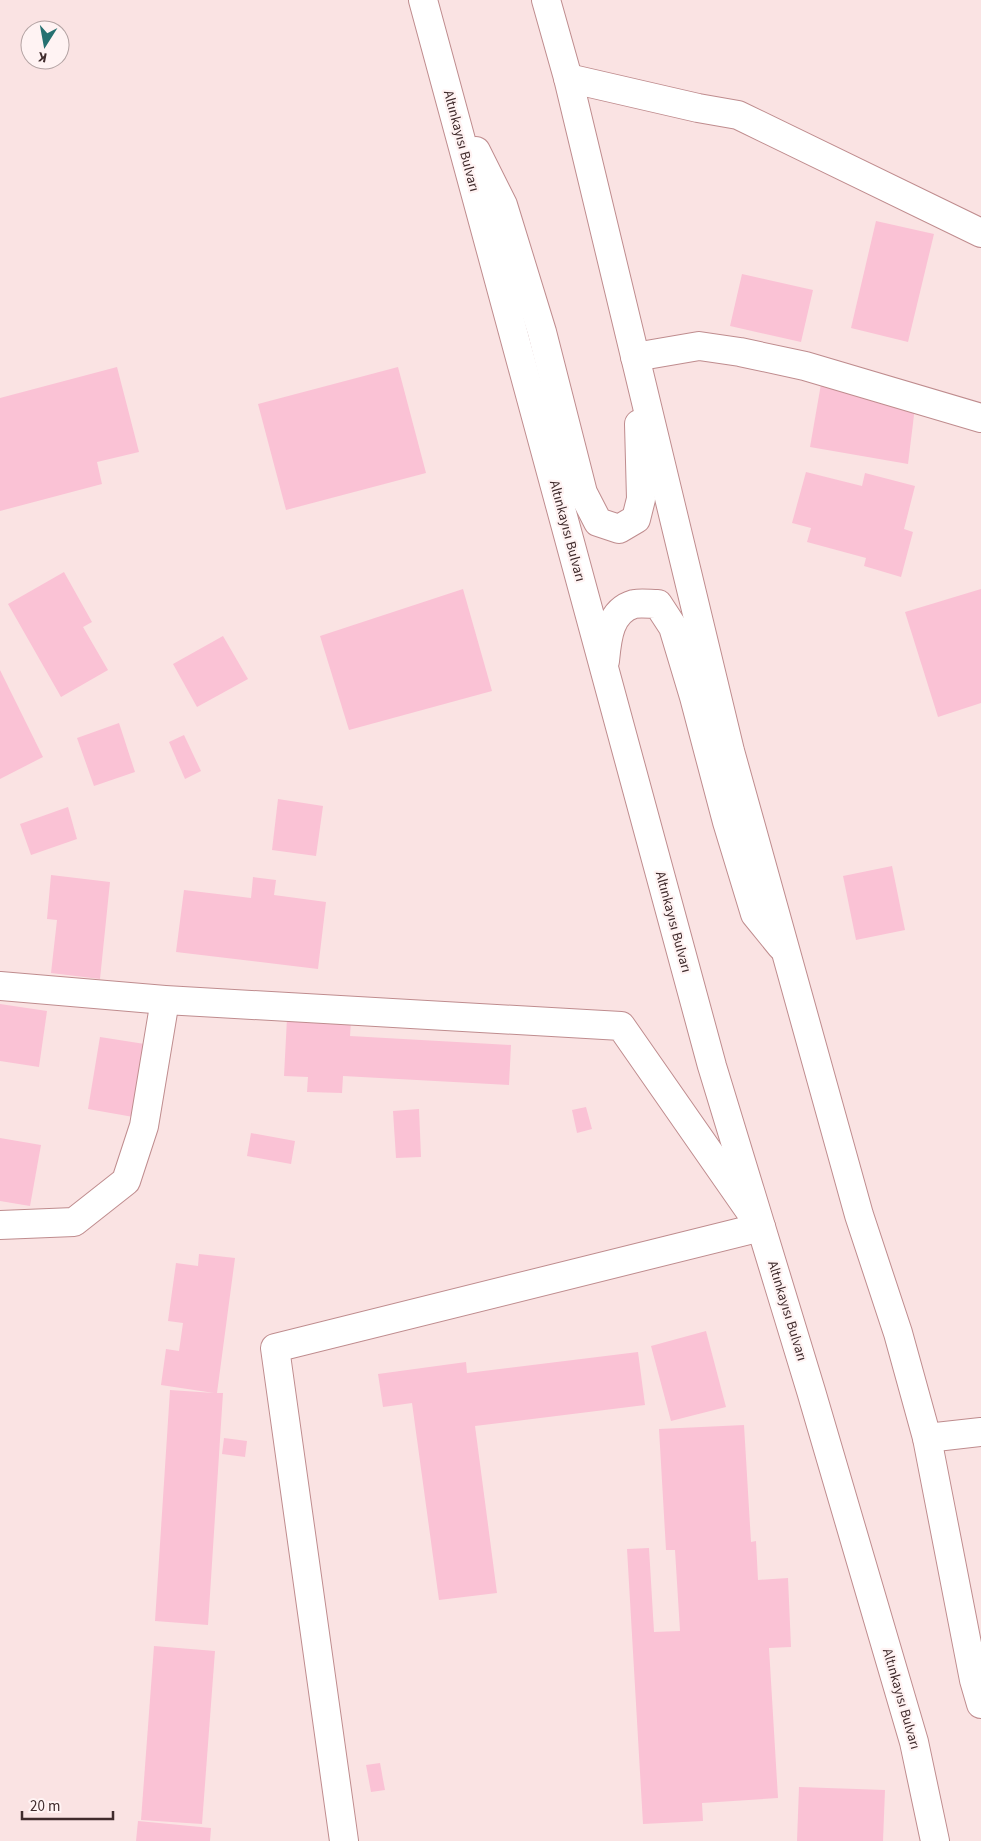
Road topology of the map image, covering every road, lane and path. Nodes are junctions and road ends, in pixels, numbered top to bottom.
1 (423, 0) edge
2 (546, 0) edge
3 (568, 78) junction
4 (449, 98) junction
5 (981, 233) edge
6 (635, 358) junction
7 (981, 418) edge
8 (604, 669) junction
9 (789, 955) junction
10 (0, 986) edge
11 (165, 1000) junction
12 (0, 1225) edge
13 (761, 1227) junction
14 (981, 1432) edge
15 (927, 1438) junction
16 (981, 1704) edge
17 (344, 1841) edge
18 (935, 1841) edge

1 - 4 main road, Altınkayısı Bulvarı
2 - 3 main road
3 - 5 main road
3 - 6 main road
4 - 6 main road
4 - 8 main road, Altınkayısı Bulvarı
6 - 7 main road
6 - 9 main road
8 - 9 main road
8 - 13 main road, Altınkayısı Bulvarı
9 - 15 main road
10 - 11 main road
11 - 12 main road
11 - 13 main road
13 - 17 main road
13 - 18 main road, Altınkayısı Bulvarı
14 - 15 main road
15 - 16 main road

